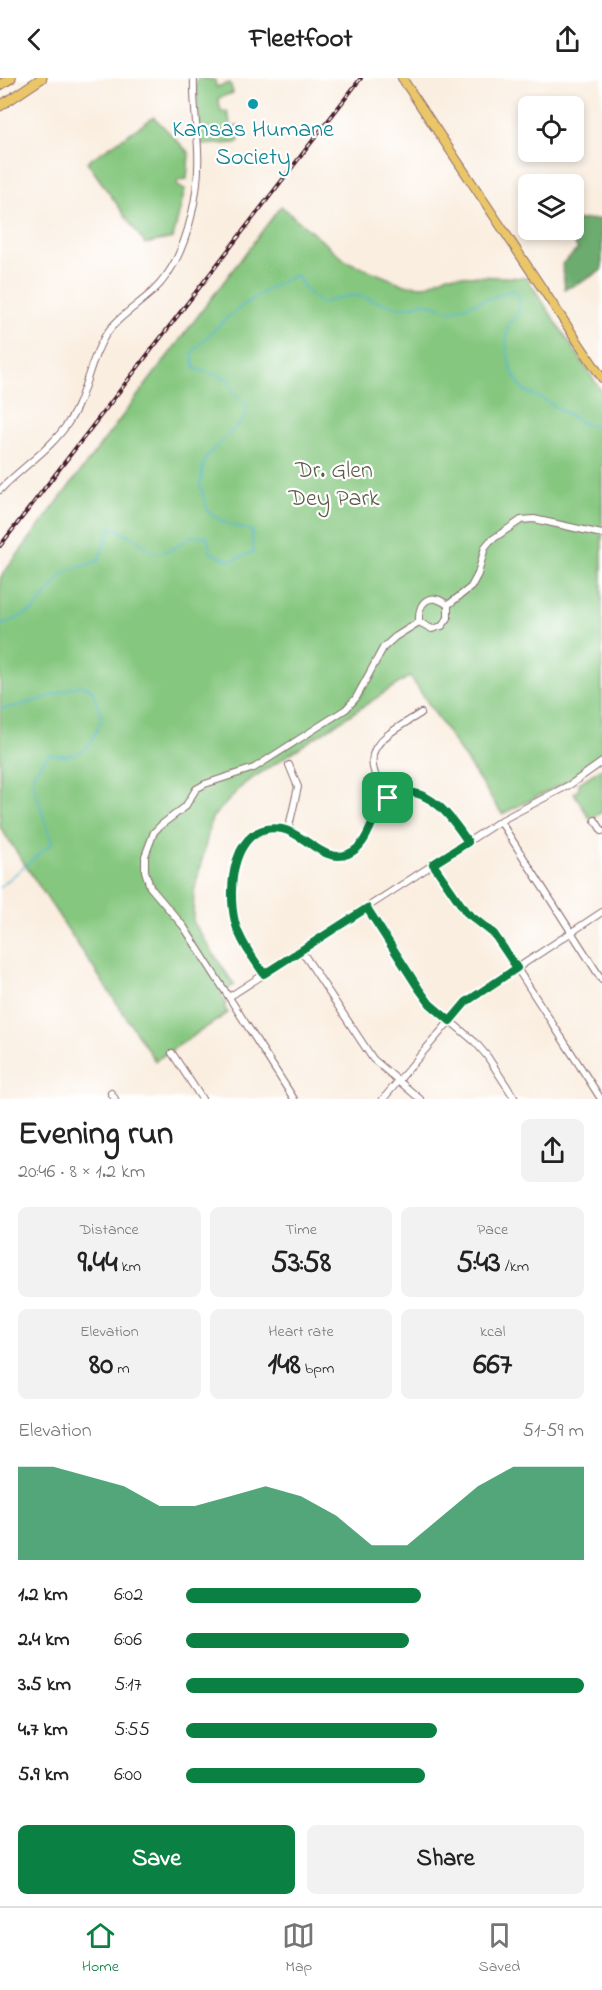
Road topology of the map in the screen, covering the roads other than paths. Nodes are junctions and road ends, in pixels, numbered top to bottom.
1 (11, 78) edge
2 (43, 78) edge
3 (194, 78) edge
4 (402, 78) edge
5 (0, 85) edge
6 (0, 106) edge
7 (602, 378) edge
8 (0, 490) edge
9 (602, 534) edge
10 (448, 605) junction
11 (419, 622) junction
12 (421, 713) dead end
13 (602, 762) edge
14 (288, 765) dead end
15 (388, 798) junction
16 (595, 820) dead end
17 (500, 821) junction
18 (288, 831) junction
19 (602, 831) edge
20 (468, 842) junction
21 (433, 864) junction
22 (367, 908) junction
23 (602, 912) edge
24 (572, 932) junction
25 (301, 950) junction
26 (517, 968) junction
27 (264, 974) junction
28 (602, 980) edge
29 (229, 997) junction
30 (450, 1021) junction
31 (172, 1053) dead end
32 (399, 1081) junction
33 (111, 1093) dead end
34 (115, 1099) edge
35 (202, 1099) edge
36 (294, 1099) edge
37 (383, 1099) edge
38 (420, 1099) edge
39 (515, 1099) edge
40 (601, 1099) edge

1 - 5 highway
2 - 6 highway
3 - 8 street
4 - 7 main road
9 - 10 street
10 - 11 street
10 - 11 street
11 - 29 street
12 - 15 street
13 - 17 street
14 - 18 street
15 - 18 street
15 - 20 street
16 - 19 street
17 - 20 street
17 - 24 street
18 - 27 street
20 - 21 street
21 - 22 street
21 - 26 street
22 - 25 street
22 - 30 street
23 - 24 street
24 - 26 street
24 - 28 street
25 - 27 street
25 - 32 street
26 - 30 street
26 - 40 street
27 - 29 street
29 - 36 street
30 - 32 street
30 - 39 street
31 - 35 street
32 - 37 street
32 - 38 street
33 - 34 street

